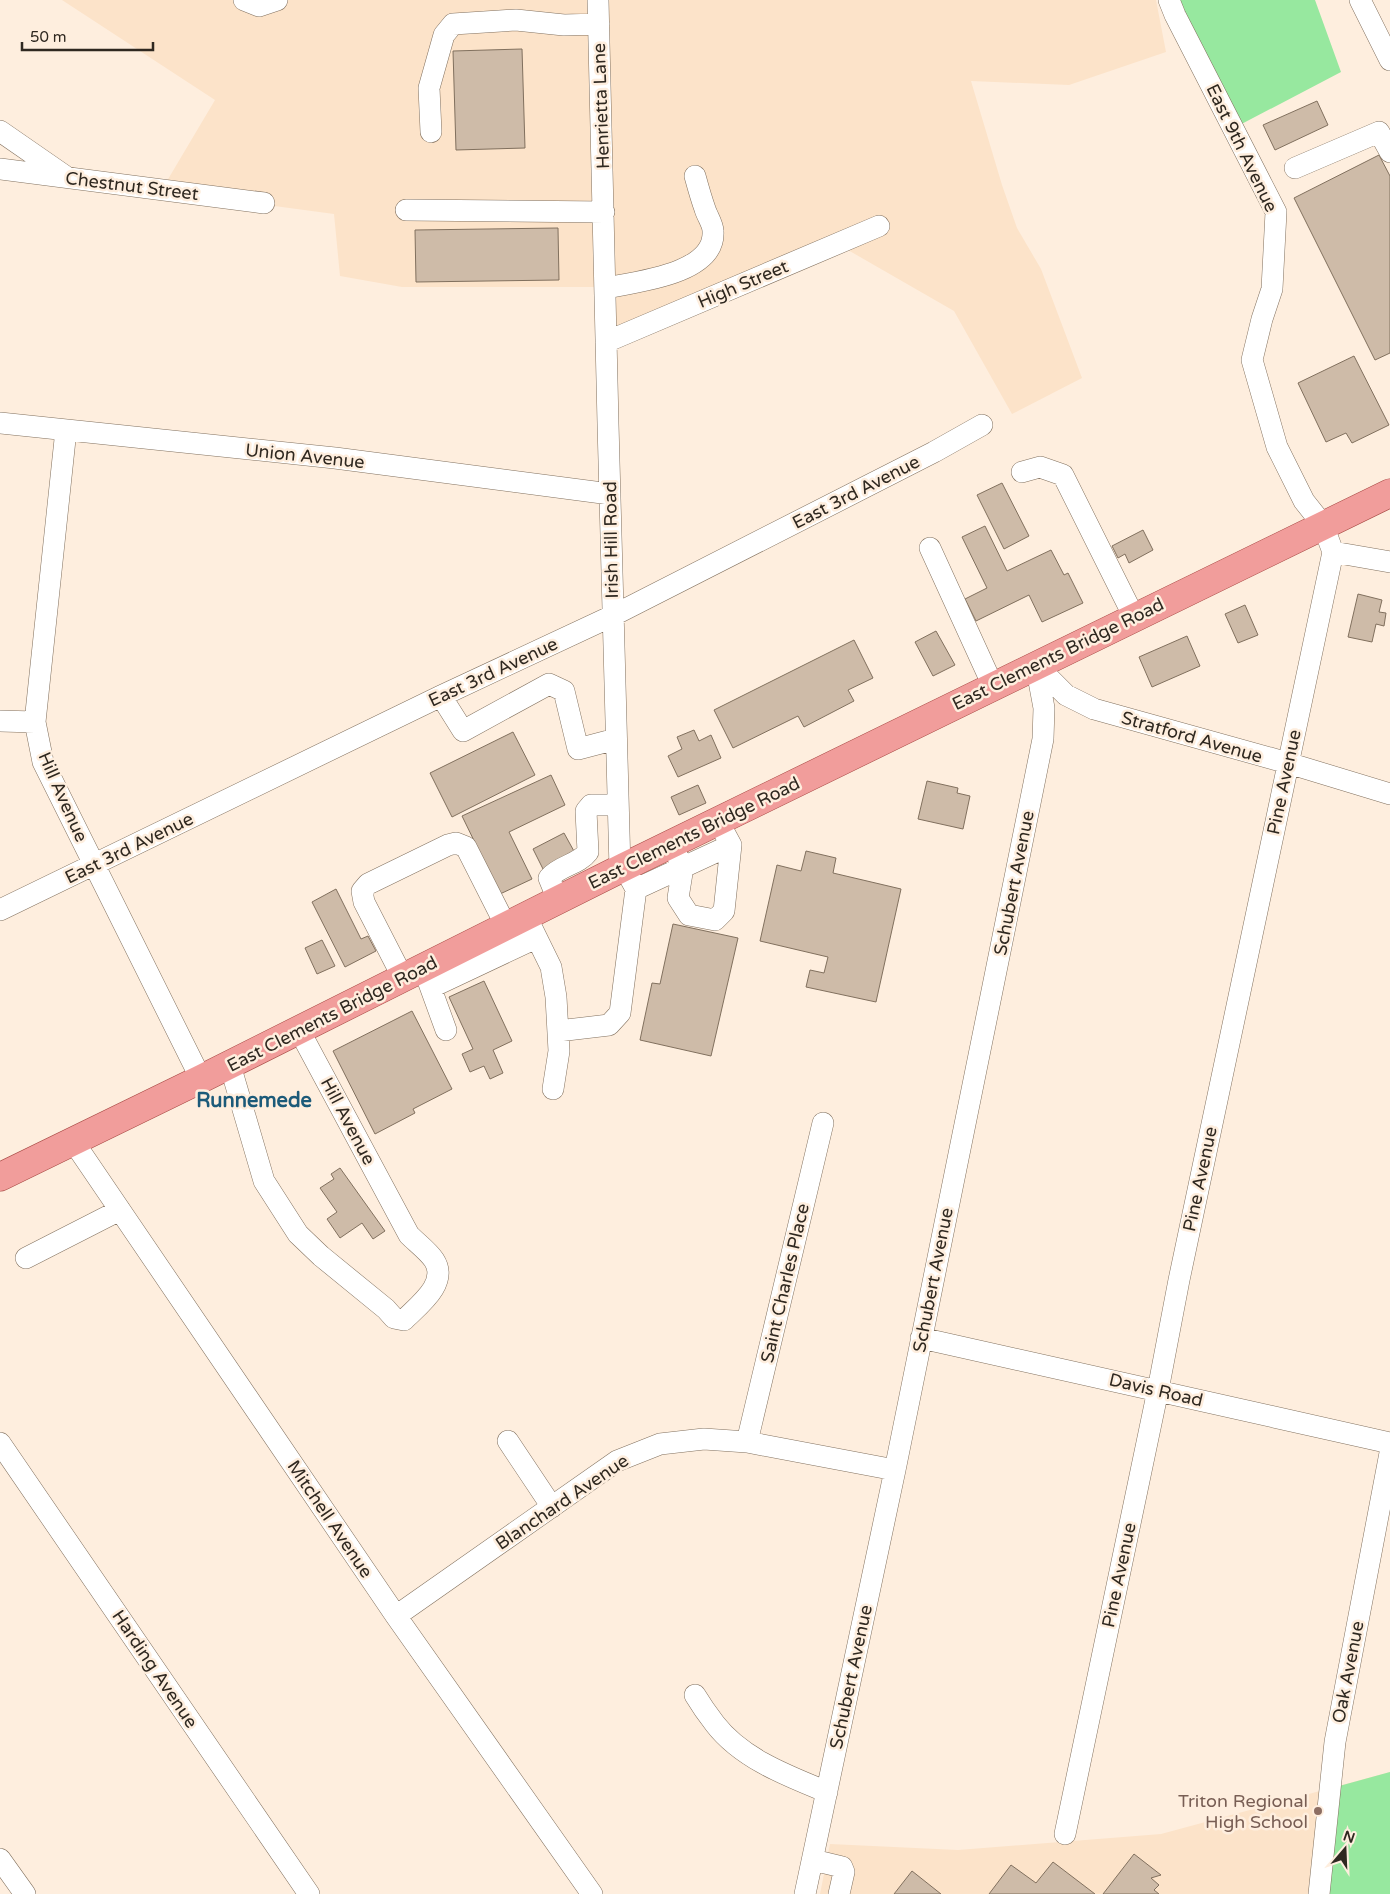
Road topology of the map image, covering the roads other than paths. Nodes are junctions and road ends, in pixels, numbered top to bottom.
1 (244, 0) edge
2 (277, 0) edge
3 (598, 0) edge
4 (1169, 0) edge
5 (1360, 0) edge
6 (599, 24) junction
7 (1388, 52) edge
8 (0, 130) edge
9 (431, 132) dead end
10 (1390, 152) edge
11 (1295, 168) dead end
12 (0, 169) edge
13 (695, 176) dead end
14 (67, 177) junction
15 (264, 202) dead end
16 (406, 210) dead end
17 (604, 212) junction
18 (879, 226) dead end
19 (605, 288) junction
20 (606, 342) junction
21 (0, 423) edge
22 (982, 426) dead end
23 (66, 430) junction
24 (1022, 472) dead end
25 (1390, 493) edge
26 (610, 494) junction
27 (1323, 525) junction
28 (930, 548) dead end
29 (1333, 552) junction
30 (1390, 562) edge
31 (612, 616) junction
32 (1134, 617) junction
33 (1036, 665) junction
34 (993, 686) junction
35 (441, 696) junction
36 (0, 721) edge
37 (35, 722) junction
38 (616, 740) junction
39 (1288, 763) junction
40 (1390, 794) edge
41 (618, 805) junction
42 (718, 821) junction
43 (731, 845) junction
44 (677, 855) junction
45 (94, 865) junction
46 (627, 875) junction
47 (558, 900) junction
48 (0, 910) edge
49 (523, 927) junction
50 (419, 978) junction
51 (299, 1030) junction
52 (446, 1030) dead end
53 (558, 1031) junction
54 (230, 1065) junction
55 (201, 1079) junction
56 (553, 1089) dead end
57 (823, 1123) dead end
58 (73, 1141) junction
59 (0, 1177) edge
60 (120, 1210) junction
61 (26, 1258) dead end
62 (921, 1338) junction
63 (1158, 1390) junction
64 (508, 1441) dead end
65 (747, 1442) junction
66 (1390, 1442) edge
67 (0, 1443) edge
68 (1390, 1453) edge
69 (895, 1470) junction
70 (552, 1507) junction
71 (396, 1616) junction
72 (695, 1696) dead end
73 (827, 1792) junction
74 (1065, 1834) dead end
75 (0, 1859) edge
76 (813, 1860) junction
77 (25, 1894) edge
78 (309, 1894) edge
79 (592, 1894) edge
80 (805, 1894) edge
81 (839, 1894) edge
82 (1319, 1894) edge

1 - 2 street
3 - 6 street, Henrietta Lane
4 - 27 street, East 9th Avenue
5 - 7 street
6 - 9 street
6 - 17 street, Henrietta Lane
8 - 14 street
10 - 11 street
12 - 14 street, Chestnut Street
13 - 19 street
14 - 15 street, Chestnut Street
16 - 17 street
17 - 19 street, Irish Hill Road
18 - 20 street, High Street
19 - 20 street, Irish Hill Road
20 - 26 street, Irish Hill Road
21 - 23 street, Union Avenue
22 - 31 street, East 3rd Avenue
23 - 26 street, Union Avenue
23 - 37 street, Hill Avenue
24 - 32 street
25 - 27 main road, East Clements Bridge Road
26 - 31 street, Irish Hill Road
27 - 29 street
27 - 32 main road, East Clements Bridge Road
28 - 34 street
29 - 30 street
29 - 39 street, Pine Avenue
31 - 35 street, East 3rd Avenue
31 - 38 street, Irish Hill Road
32 - 33 main road, East Clements Bridge Road
33 - 34 main road, East Clements Bridge Road
33 - 39 street, Stratford Avenue
33 - 62 street, Schubert Avenue
34 - 42 main road, East Clements Bridge Road
35 - 38 street
35 - 45 street, East 3rd Avenue
36 - 37 street
37 - 45 street, Hill Avenue
38 - 41 street, Irish Hill Road
39 - 40 street, Stratford Avenue
39 - 63 street, Pine Avenue
41 - 46 street, Irish Hill Road
41 - 47 street
42 - 43 street
42 - 44 main road, East Clements Bridge Road
43 - 44 street
43 - 44 street
44 - 46 main road, East Clements Bridge Road
45 - 48 street, East 3rd Avenue
45 - 55 street, Hill Avenue
46 - 47 main road, East Clements Bridge Road
46 - 53 street, Irish Hill Road
47 - 49 main road, East Clements Bridge Road
49 - 50 main road, East Clements Bridge Road
49 - 50 street
49 - 53 street
50 - 51 main road, East Clements Bridge Road
50 - 52 street
51 - 54 main road, East Clements Bridge Road
51 - 54 street, Hill Avenue
53 - 56 street
54 - 55 main road, East Clements Bridge Road
55 - 58 main road, East Clements Bridge Road
57 - 65 street, Saint Charles Place
58 - 59 main road, East Clements Bridge Road
58 - 60 street, Mitchell Avenue
60 - 61 street
60 - 71 street, Mitchell Avenue
62 - 63 street, Davis Road
62 - 69 street, Schubert Avenue
63 - 66 street, Davis Road
63 - 74 street, Pine Avenue
64 - 70 street
65 - 69 street, Blanchard Avenue
65 - 70 street, Blanchard Avenue
67 - 78 street, Harding Avenue
68 - 82 street, Oak Avenue
69 - 73 street, Schubert Avenue
70 - 71 street, Blanchard Avenue
71 - 79 street, Mitchell Avenue
72 - 73 street
73 - 76 street, Schubert Avenue
75 - 77 street
76 - 80 street, Schubert Avenue
76 - 81 street

